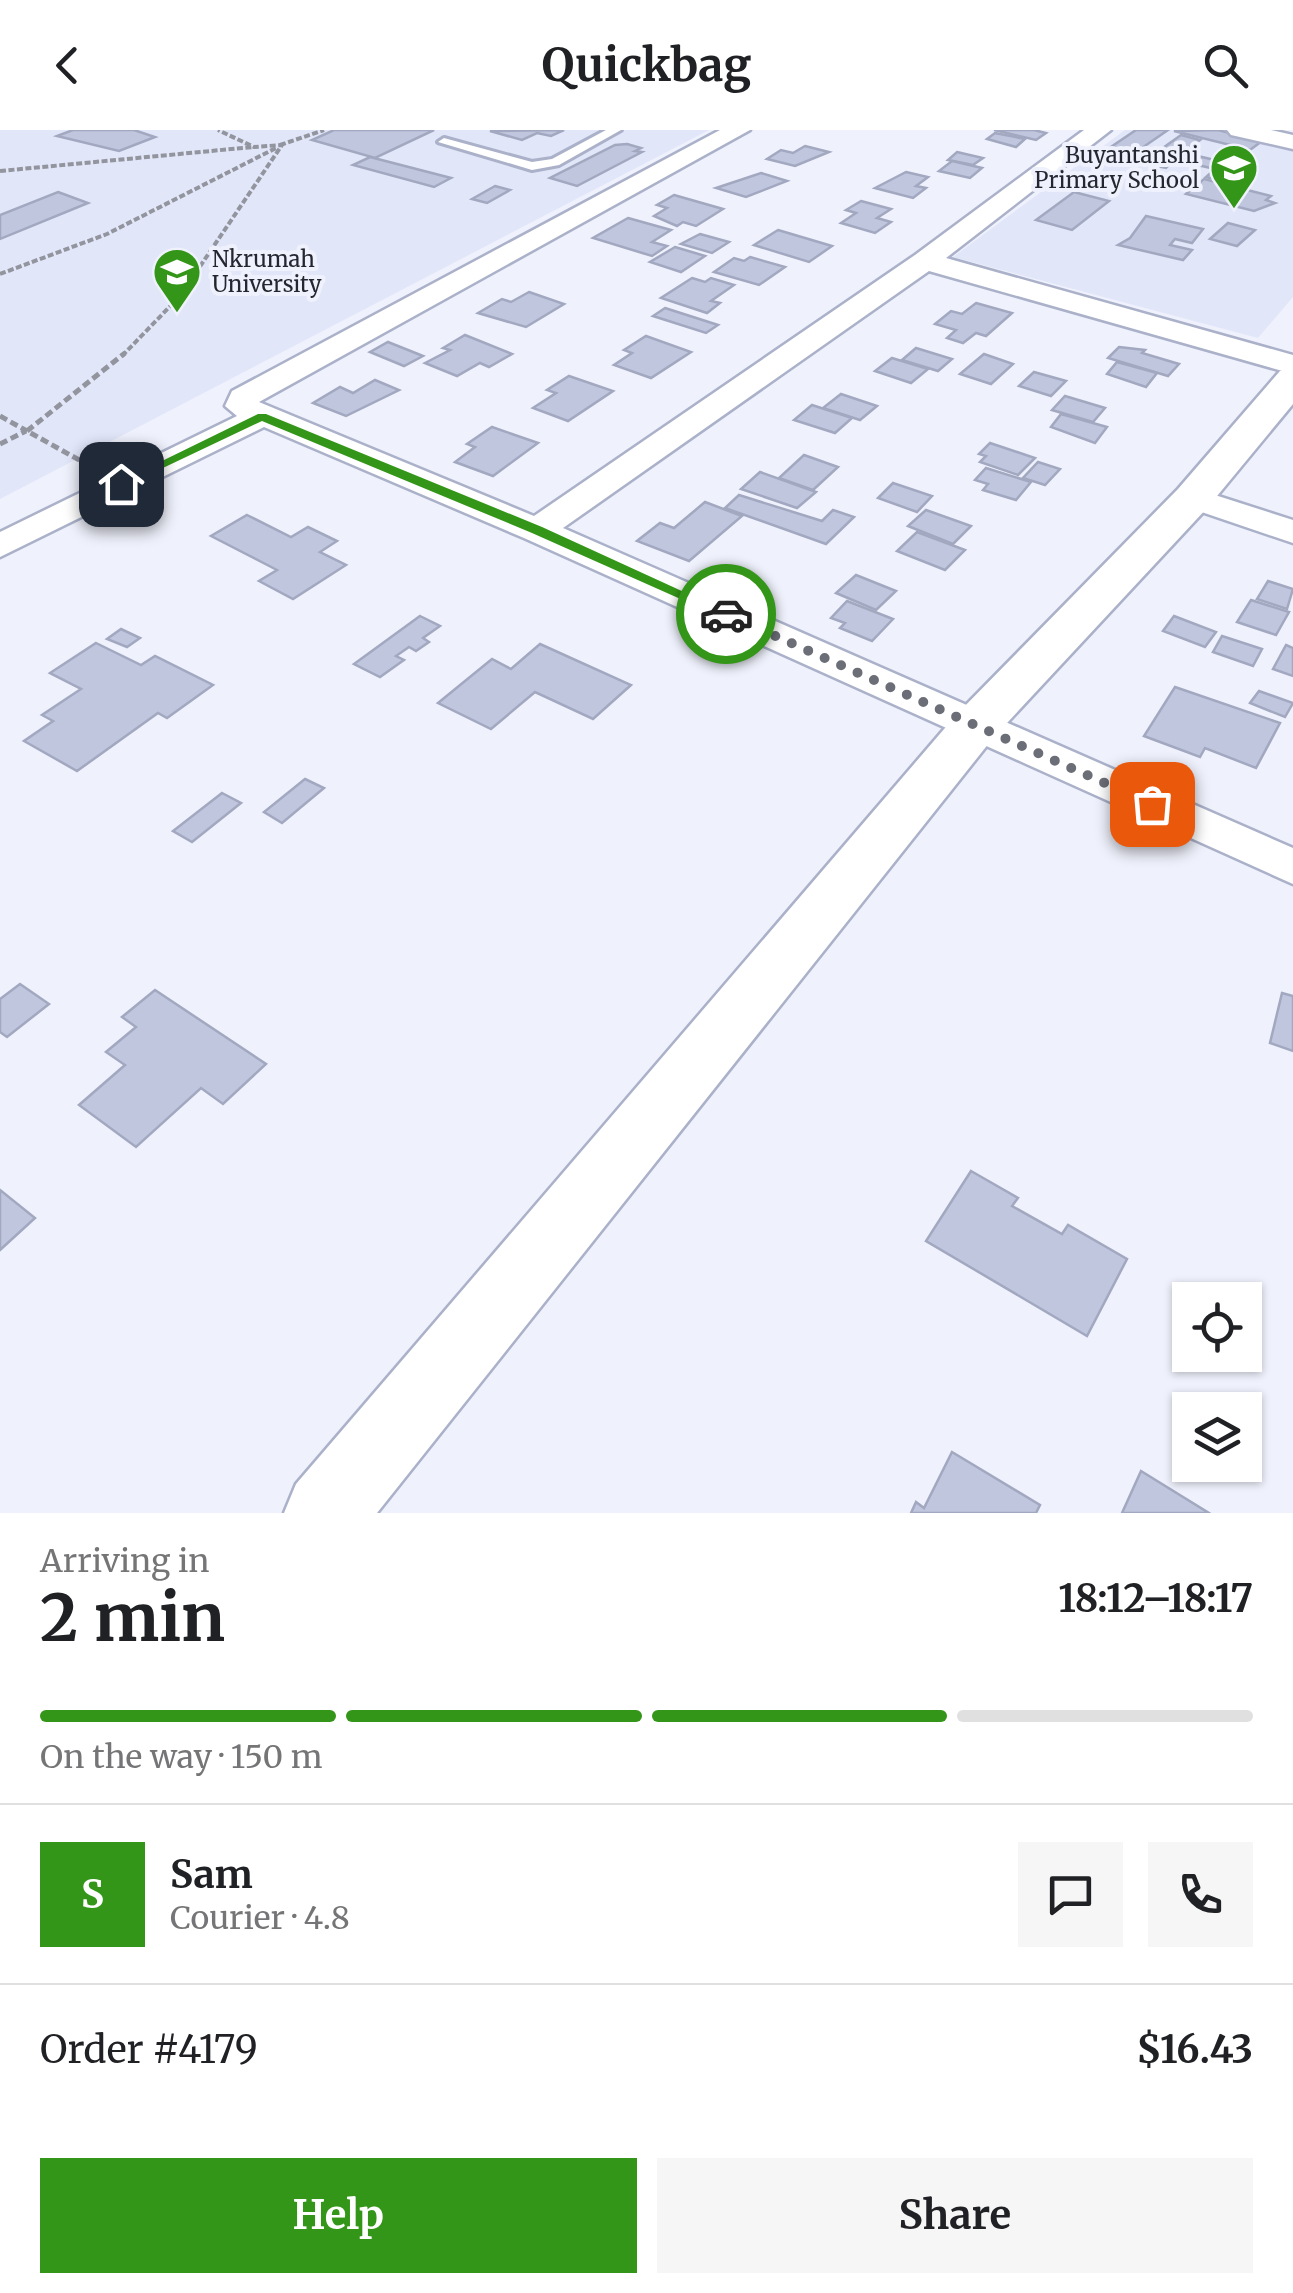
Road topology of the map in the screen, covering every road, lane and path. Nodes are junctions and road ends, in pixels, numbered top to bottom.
1 (218, 130) edge
2 (324, 130) edge
3 (615, 130) edge
4 (738, 130) edge
5 (1098, 130) edge
6 (1239, 130) edge
7 (444, 142) dead end
8 (1293, 142) edge
9 (282, 145) junction
10 (254, 147) junction
11 (0, 172) edge
12 (925, 261) junction
13 (0, 274) edge
14 (1293, 364) edge
15 (1293, 379) edge
16 (0, 416) edge
17 (262, 416) junction
18 (28, 431) junction
19 (0, 444) edge
20 (121, 484) junction
21 (1193, 498) junction
22 (537, 530) junction
23 (1293, 532) edge
24 (0, 546) edge
25 (975, 726) junction
26 (1293, 867) edge
27 (325, 1513) edge

1 - 10 path
2 - 9 path
3 - 7 lane
4 - 17 street
5 - 12 street
6 - 8 street
9 - 10 path
9 - 13 path
9 - 18 path
10 - 11 path
12 - 14 street
12 - 22 street
15 - 21 street
16 - 18 path
17 - 20 street
17 - 22 street
18 - 19 path
18 - 20 path
20 - 24 street
21 - 23 street
21 - 25 street
22 - 25 street
25 - 26 street
25 - 27 street

